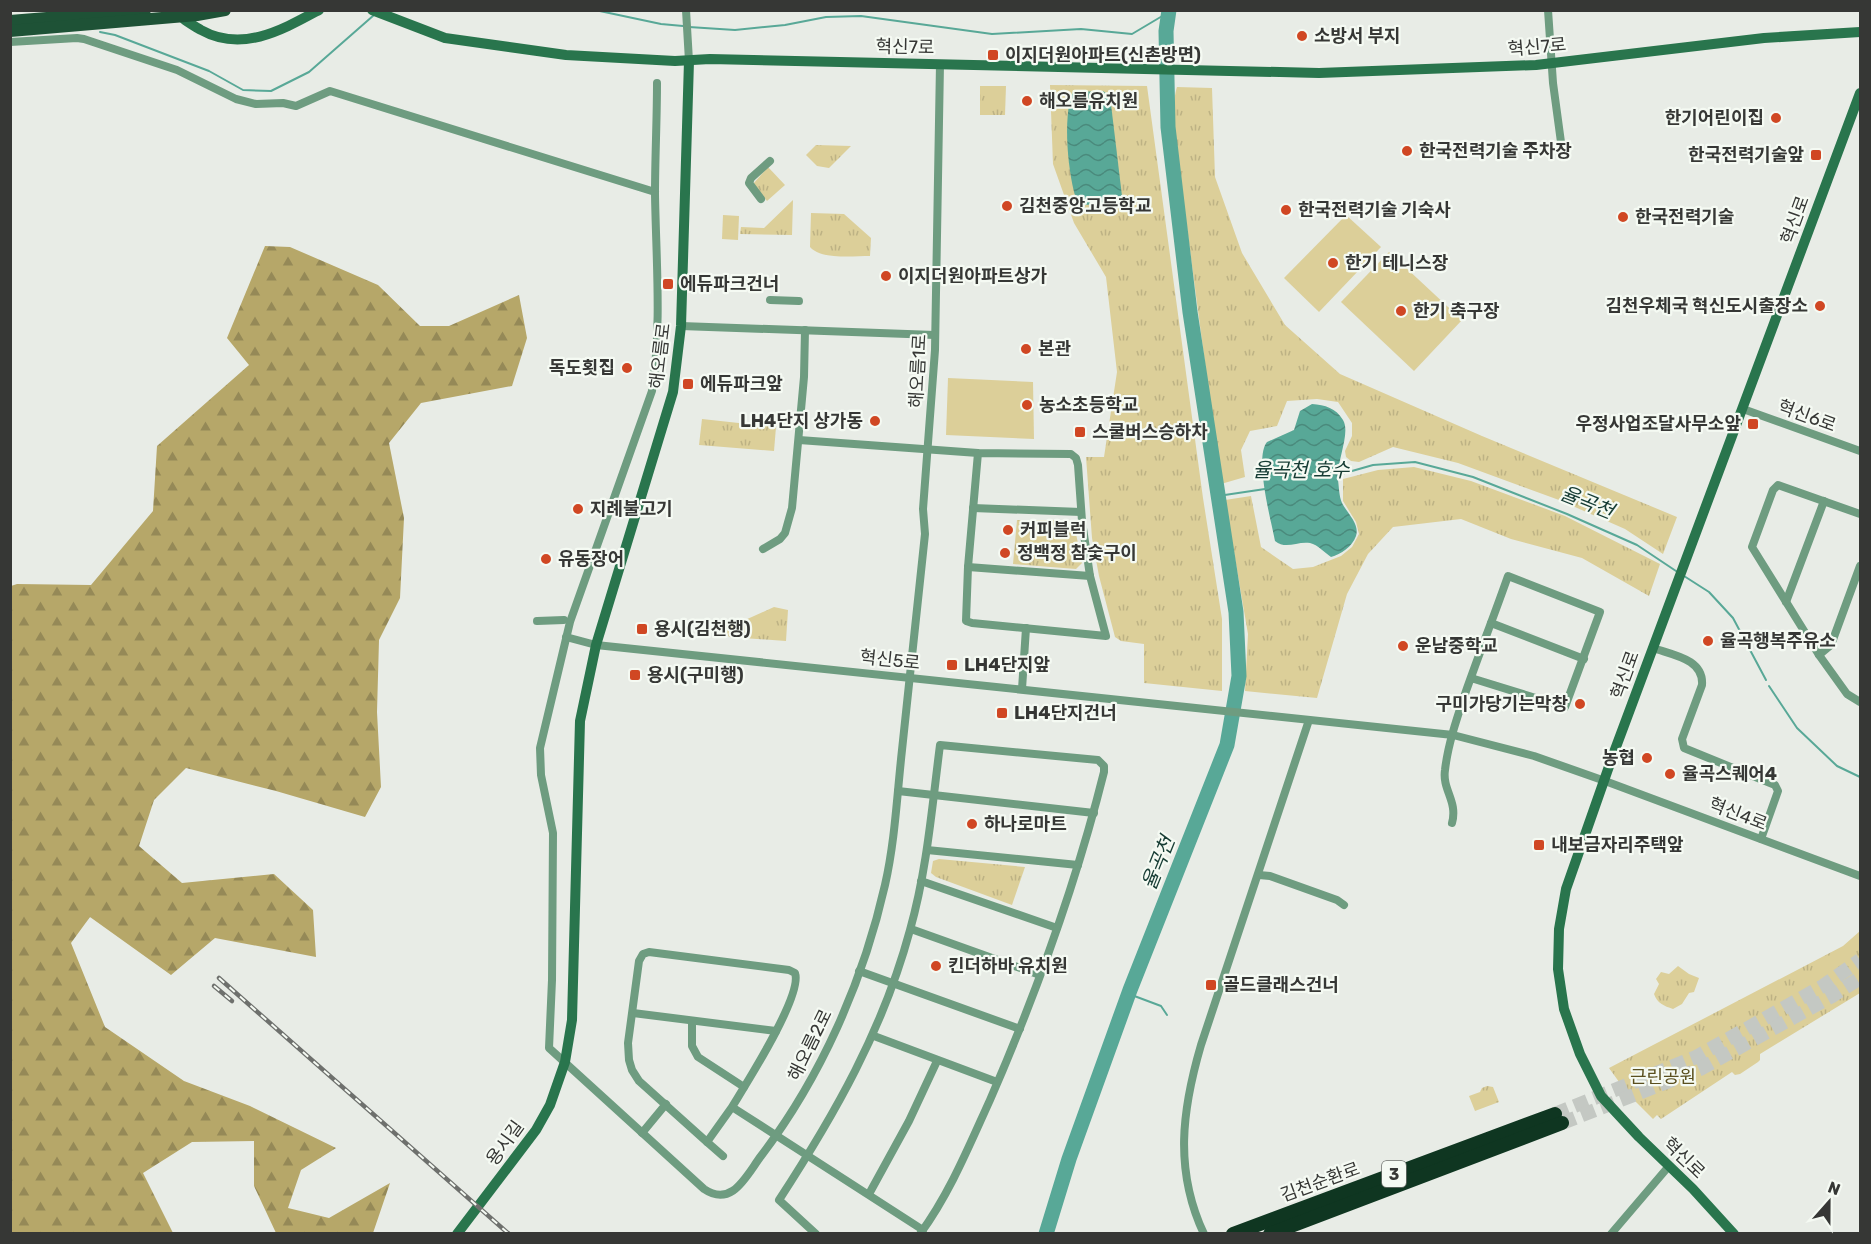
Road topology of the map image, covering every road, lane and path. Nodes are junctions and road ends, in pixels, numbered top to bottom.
1 (145, 10) edge
2 (176, 10) edge
3 (225, 10) edge
4 (319, 10) edge
5 (372, 10) edge
6 (1548, 10) edge
7 (687, 11) edge
8 (50, 14) edge
9 (10, 21) edge
10 (10, 31) edge
11 (1860, 32) edge
12 (10, 42) edge
13 (689, 61) junction
14 (1552, 63) junction
15 (940, 64) junction
16 (657, 83) dead end
17 (1860, 93) edge
18 (1563, 157) dead end
19 (770, 160) dead end
20 (655, 192) junction
21 (761, 199) dead end
22 (770, 300) dead end
23 (798, 301) dead end
24 (681, 326) junction
25 (805, 330) junction
26 (935, 335) junction
27 (1743, 409) junction
28 (799, 440) junction
29 (928, 450) junction
30 (1860, 451) edge
31 (978, 453) junction
32 (1824, 501) junction
33 (973, 508) junction
34 (1081, 512) junction
35 (1860, 514) edge
36 (763, 549) dead end
37 (1860, 566) edge
38 (968, 567) junction
39 (1090, 576) junction
40 (1786, 602) junction
41 (564, 620) dead end
42 (537, 621) dead end
43 (1491, 623) junction
44 (1026, 628) junction
45 (566, 637) junction
46 (596, 645) junction
47 (1653, 648) junction
48 (1819, 655) junction
49 (1584, 659) junction
50 (909, 677) junction
51 (1471, 678) junction
52 (1022, 689) junction
53 (1860, 702) edge
54 (1309, 720) junction
55 (1453, 735) junction
56 (1605, 781) junction
57 (898, 791) junction
58 (934, 795) junction
59 (1094, 813) junction
60 (1452, 823) dead end
61 (1761, 839) junction
62 (927, 850) junction
63 (1078, 866) junction
64 (1259, 875) junction
65 (1860, 876) edge
66 (921, 881) junction
67 (1344, 905) dead end
68 (1057, 928) junction
69 (911, 929) junction
70 (859, 971) junction
71 (1040, 975) junction
72 (893, 984) junction
73 (633, 1013) junction
74 (692, 1021) junction
75 (1020, 1029) junction
76 (776, 1031) junction
77 (874, 1036) junction
78 (937, 1061) junction
79 (565, 1062) junction
80 (997, 1082) junction
81 (744, 1087) junction
82 (666, 1104) junction
83 (732, 1107) junction
84 (642, 1133) junction
85 (777, 1136) junction
86 (707, 1142) junction
87 (723, 1156) dead end
88 (808, 1156) junction
89 (1669, 1167) junction
90 (868, 1194) junction
91 (922, 1232) edge
92 (457, 1233) edge
93 (816, 1233) edge
94 (1204, 1233) edge
95 (1233, 1233) edge
96 (1270, 1233) edge
97 (1611, 1233) edge
98 (1734, 1233) edge

1 - 8 main road
2 - 4 street
3 - 10 main road
5 - 13 street, 혁신7로
6 - 14 street
7 - 13 street
8 - 9 main road
11 - 14 street, 혁신7로
12 - 20 street
13 - 15 street, 혁신7로
13 - 24 street, 해오름로
14 - 15 street, 혁신7로
14 - 18 street
15 - 26 street, 해오름1로
16 - 20 street, 해오름2로
17 - 27 street, 혁신로
19 - 21 street
20 - 45 street, 해오름2로
22 - 23 street
24 - 25 street
24 - 46 street, 해오름로
25 - 26 street
25 - 28 street
26 - 29 street, 해오름1로
27 - 30 street, 혁신6로
27 - 47 street, 혁신로
28 - 29 street
28 - 36 street
29 - 31 street
29 - 50 street, 해오름1로
31 - 33 street
31 - 34 street
32 - 35 street
32 - 40 street
32 - 40 street
33 - 34 street
33 - 38 street
34 - 39 street
37 - 48 street
38 - 39 street
38 - 44 street
39 - 44 street
40 - 48 street
41 - 42 street
43 - 49 street
43 - 49 street
43 - 51 street
44 - 52 street
45 - 46 street, 혁신5로
45 - 79 street, 해오름2로
46 - 50 street, 혁신5로
46 - 79 street, 해오름로
47 - 56 street, 혁신로
47 - 61 street
48 - 53 street
49 - 51 street
50 - 52 street, 혁신5로
50 - 57 street, 해오름2로
51 - 55 street
52 - 54 street, 혁신5로
54 - 55 street, 혁신5로
54 - 64 street
55 - 56 street, 혁신4로
55 - 60 street
56 - 61 street, 혁신4로
56 - 89 street, 혁신로
57 - 58 street
57 - 70 street, 해오름2로
58 - 59 street
58 - 59 street
58 - 62 street
59 - 63 street
61 - 65 street, 혁신4로
62 - 63 street
62 - 66 street
63 - 68 street
64 - 67 street
64 - 94 street
66 - 68 street
66 - 69 street
68 - 71 street
69 - 71 street
69 - 72 street
70 - 72 street
70 - 85 street, 해오름2로
71 - 75 street
72 - 75 street
72 - 77 street
73 - 74 street
73 - 76 street
73 - 82 street
74 - 76 street
74 - 81 street
75 - 80 street
76 - 81 street
77 - 78 street
77 - 88 street
78 - 80 street
78 - 90 street
79 - 84 street, 해오름2로
79 - 92 street, 용시길
80 - 91 street
81 - 83 street
82 - 84 street
82 - 86 street
83 - 85 street
83 - 86 street
84 - 85 street, 해오름2로
85 - 88 street
86 - 87 street
88 - 90 street
88 - 93 street
89 - 97 street
89 - 98 street, 혁신로
90 - 91 street
95 - 96 highway, 김천순환로 / 3

